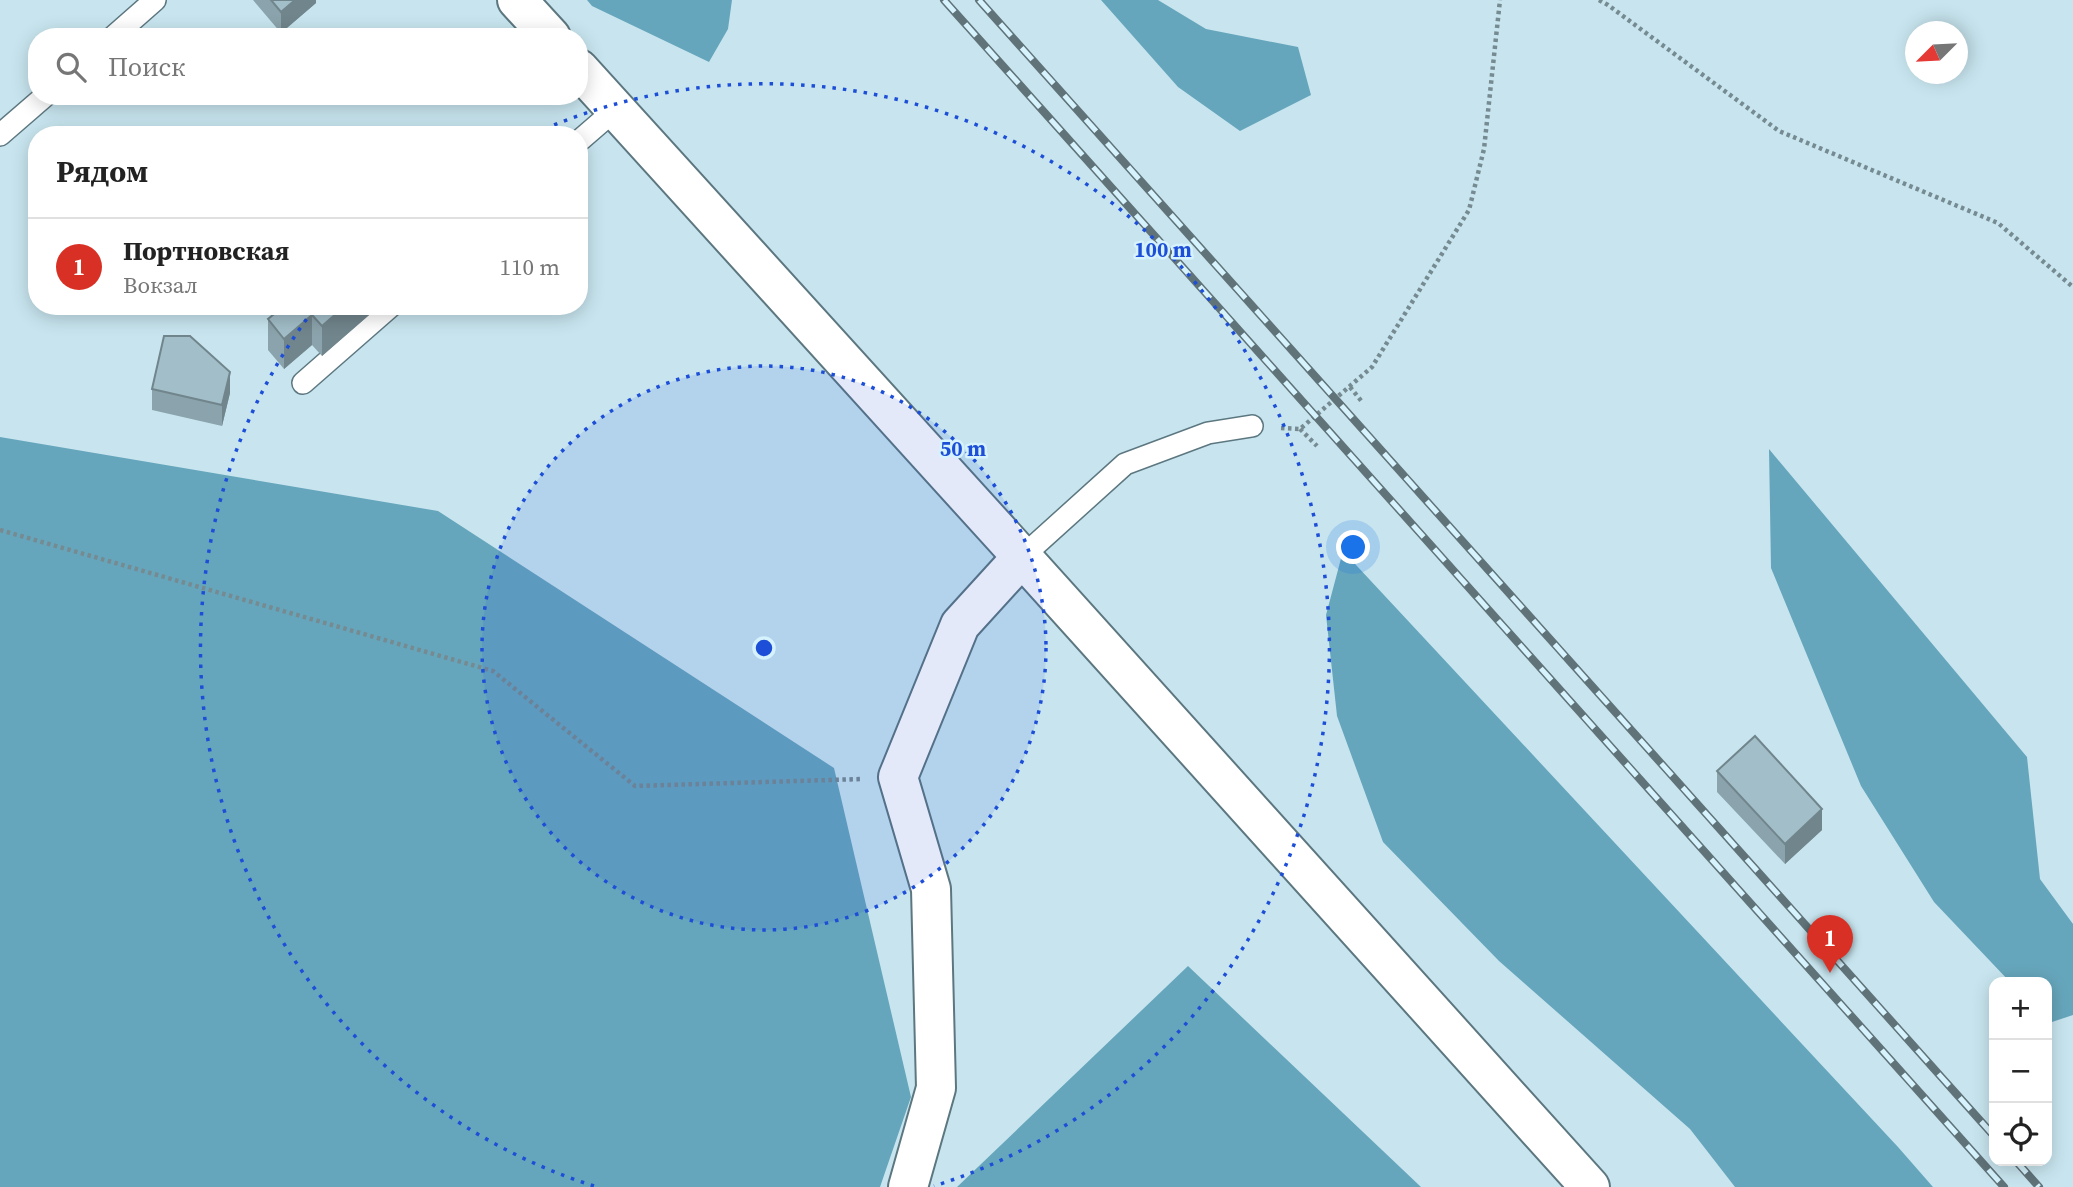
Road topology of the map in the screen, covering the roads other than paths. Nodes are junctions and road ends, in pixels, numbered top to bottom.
1 (155, 0) edge
2 (517, 0) edge
3 (123, 28) edge
4 (543, 28) edge
5 (588, 78) edge
6 (35, 105) edge
7 (616, 109) junction
8 (588, 133) edge
9 (0, 135) edge
10 (380, 315) edge
11 (303, 383) dead end
12 (1252, 426) road end
13 (1022, 557) junction
14 (908, 1187) edge
15 (1590, 1187) edge

1 - 3 lane
2 - 4 street
5 - 7 street
6 - 9 lane
7 - 8 lane
7 - 13 street
10 - 11 lane
12 - 13 lane
13 - 14 street
13 - 15 street

